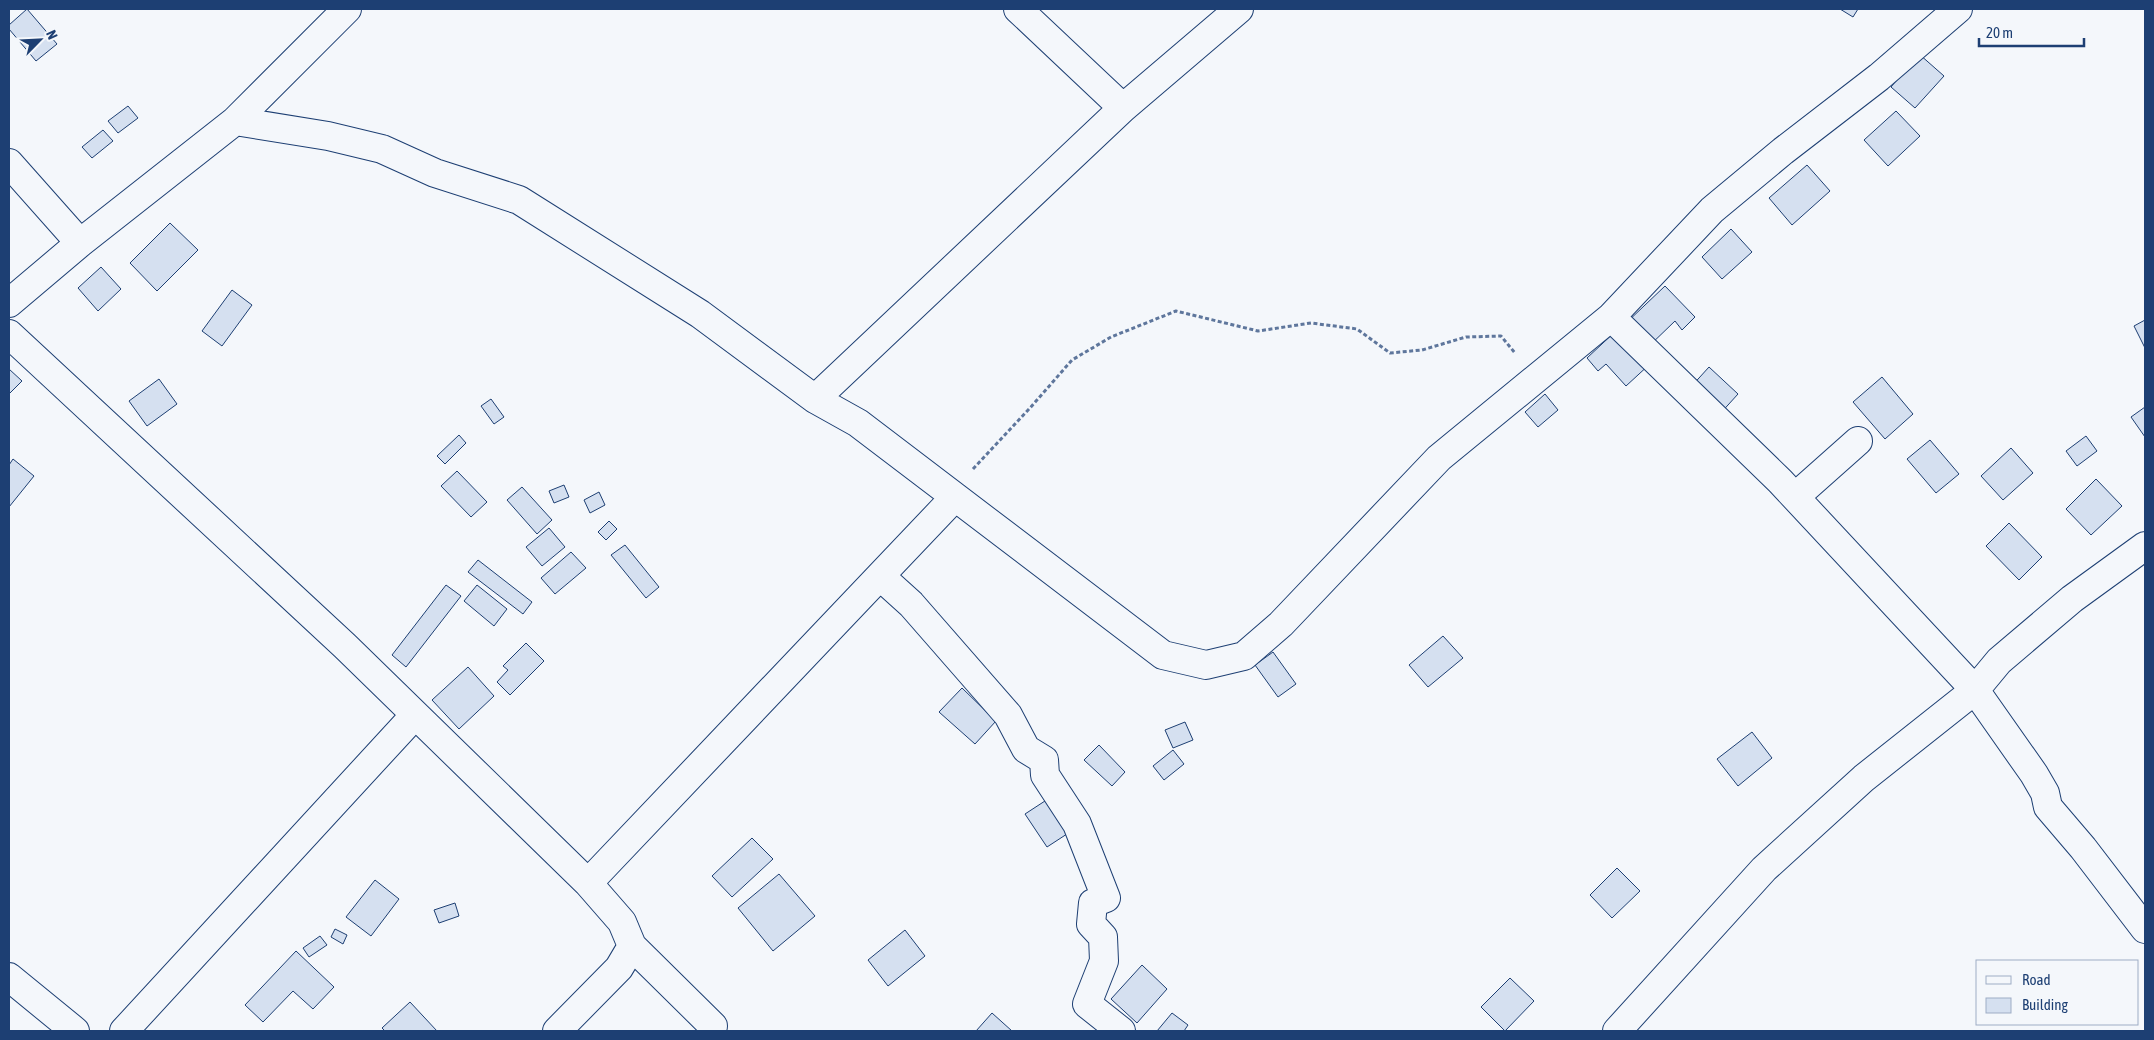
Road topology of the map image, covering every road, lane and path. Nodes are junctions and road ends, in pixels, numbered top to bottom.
1 (348, 9) edge
2 (1018, 9) edge
3 (1239, 9) edge
4 (1958, 9) edge
5 (1123, 108) junction
6 (235, 121) junction
7 (9, 163) edge
8 (80, 243) junction
9 (9, 303) edge
10 (1611, 318) junction
11 (9, 334) edge
12 (1537, 379) junction
13 (815, 398) junction
14 (1858, 441) dead end
15 (1794, 496) junction
16 (955, 497) junction
17 (2145, 546) edge
18 (880, 576) junction
19 (1975, 690) junction
20 (416, 715) junction
21 (588, 883) junction
22 (2145, 929) edge
23 (632, 946) junction
24 (9, 977) edge
25 (713, 1026) dead end
26 (75, 1031) edge
27 (124, 1031) edge
28 (557, 1031) edge
29 (1121, 1031) edge
30 (1617, 1031) edge

1 - 6 main road
2 - 5 main road
3 - 5 main road
4 - 10 main road
5 - 13 main road
6 - 8 main road
6 - 13 main road
7 - 8 main road
8 - 9 main road
10 - 12 main road
10 - 15 main road
11 - 20 main road
12 - 16 path
12 - 16 main road
13 - 16 main road
14 - 15 main road
15 - 19 main road
16 - 18 main road
17 - 19 main road
18 - 21 main road
18 - 29 main road
19 - 22 main road
19 - 30 main road
20 - 21 main road
20 - 27 main road
21 - 23 main road
23 - 25 main road
23 - 28 main road
24 - 26 main road

